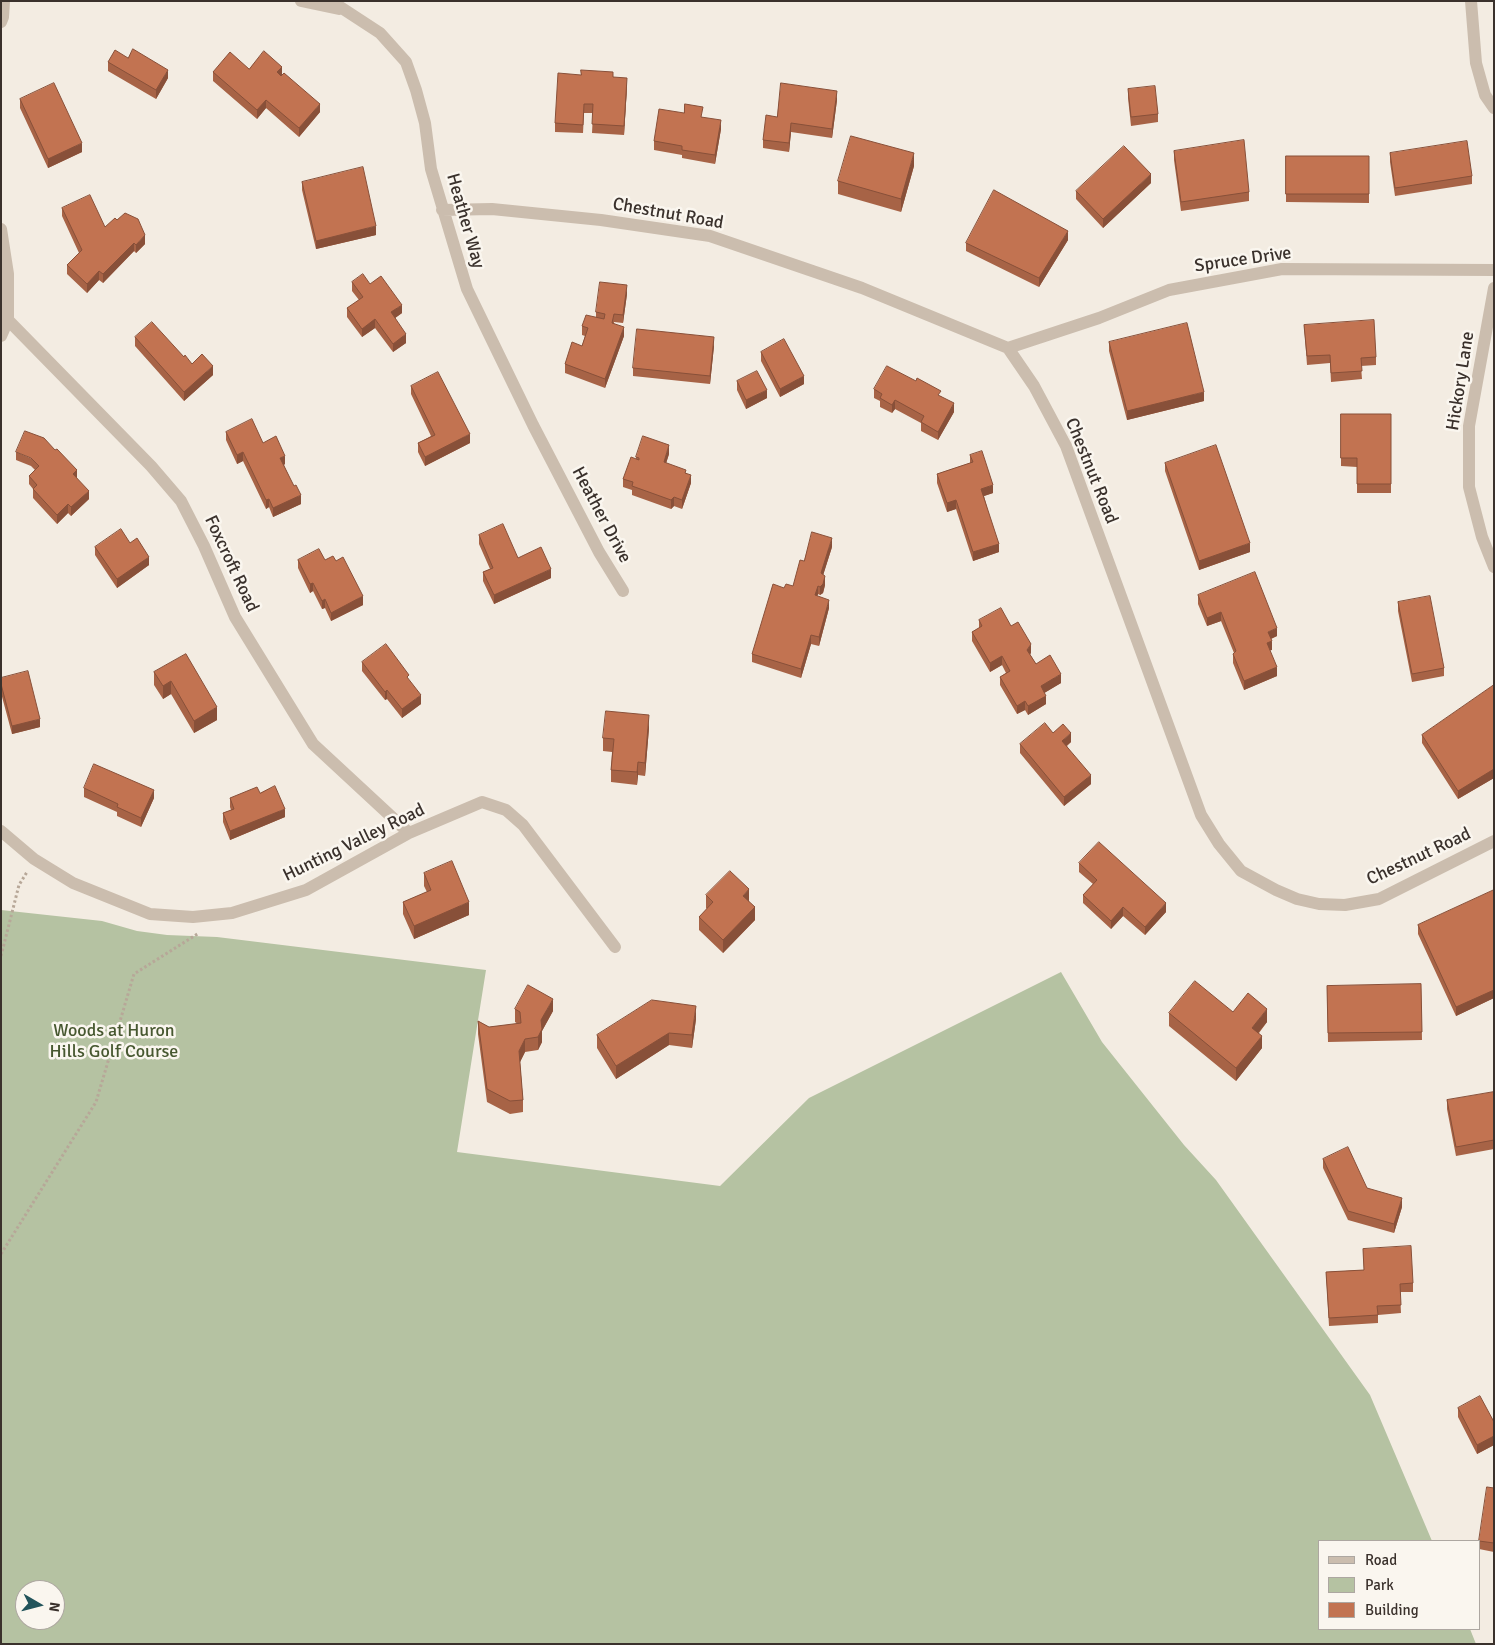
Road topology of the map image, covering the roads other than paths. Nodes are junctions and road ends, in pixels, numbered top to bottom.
1 (4, 1) edge
2 (301, 1) edge
3 (331, 1) edge
4 (1471, 1) edge
5 (344, 10) junction
6 (1, 22) edge
7 (1494, 108) edge
8 (442, 210) junction
9 (1, 229) edge
10 (1494, 270) edge
11 (1494, 288) edge
12 (8, 320) junction
13 (1, 336) edge
14 (1008, 348) junction
15 (549, 456) joint
16 (1494, 567) edge
17 (622, 591) dead end
18 (1, 831) edge
19 (409, 833) junction
20 (1494, 841) edge
21 (615, 947) dead end

1 - 6 street
2 - 5 street, Heather Way
3 - 5 street, Heather Way
4 - 7 street
5 - 8 street, Heather Way
8 - 14 street, Chestnut Road
8 - 15 street, Heather Way
9 - 12 street
10 - 14 street, Spruce Drive
11 - 16 street, Hickory Lane
12 - 13 street
12 - 19 street, Foxcroft Road
14 - 20 street, Chestnut Road
15 - 17 street, Heather Drive
18 - 19 street, Hunting Valley Road
19 - 21 street, Hunting Valley Road

